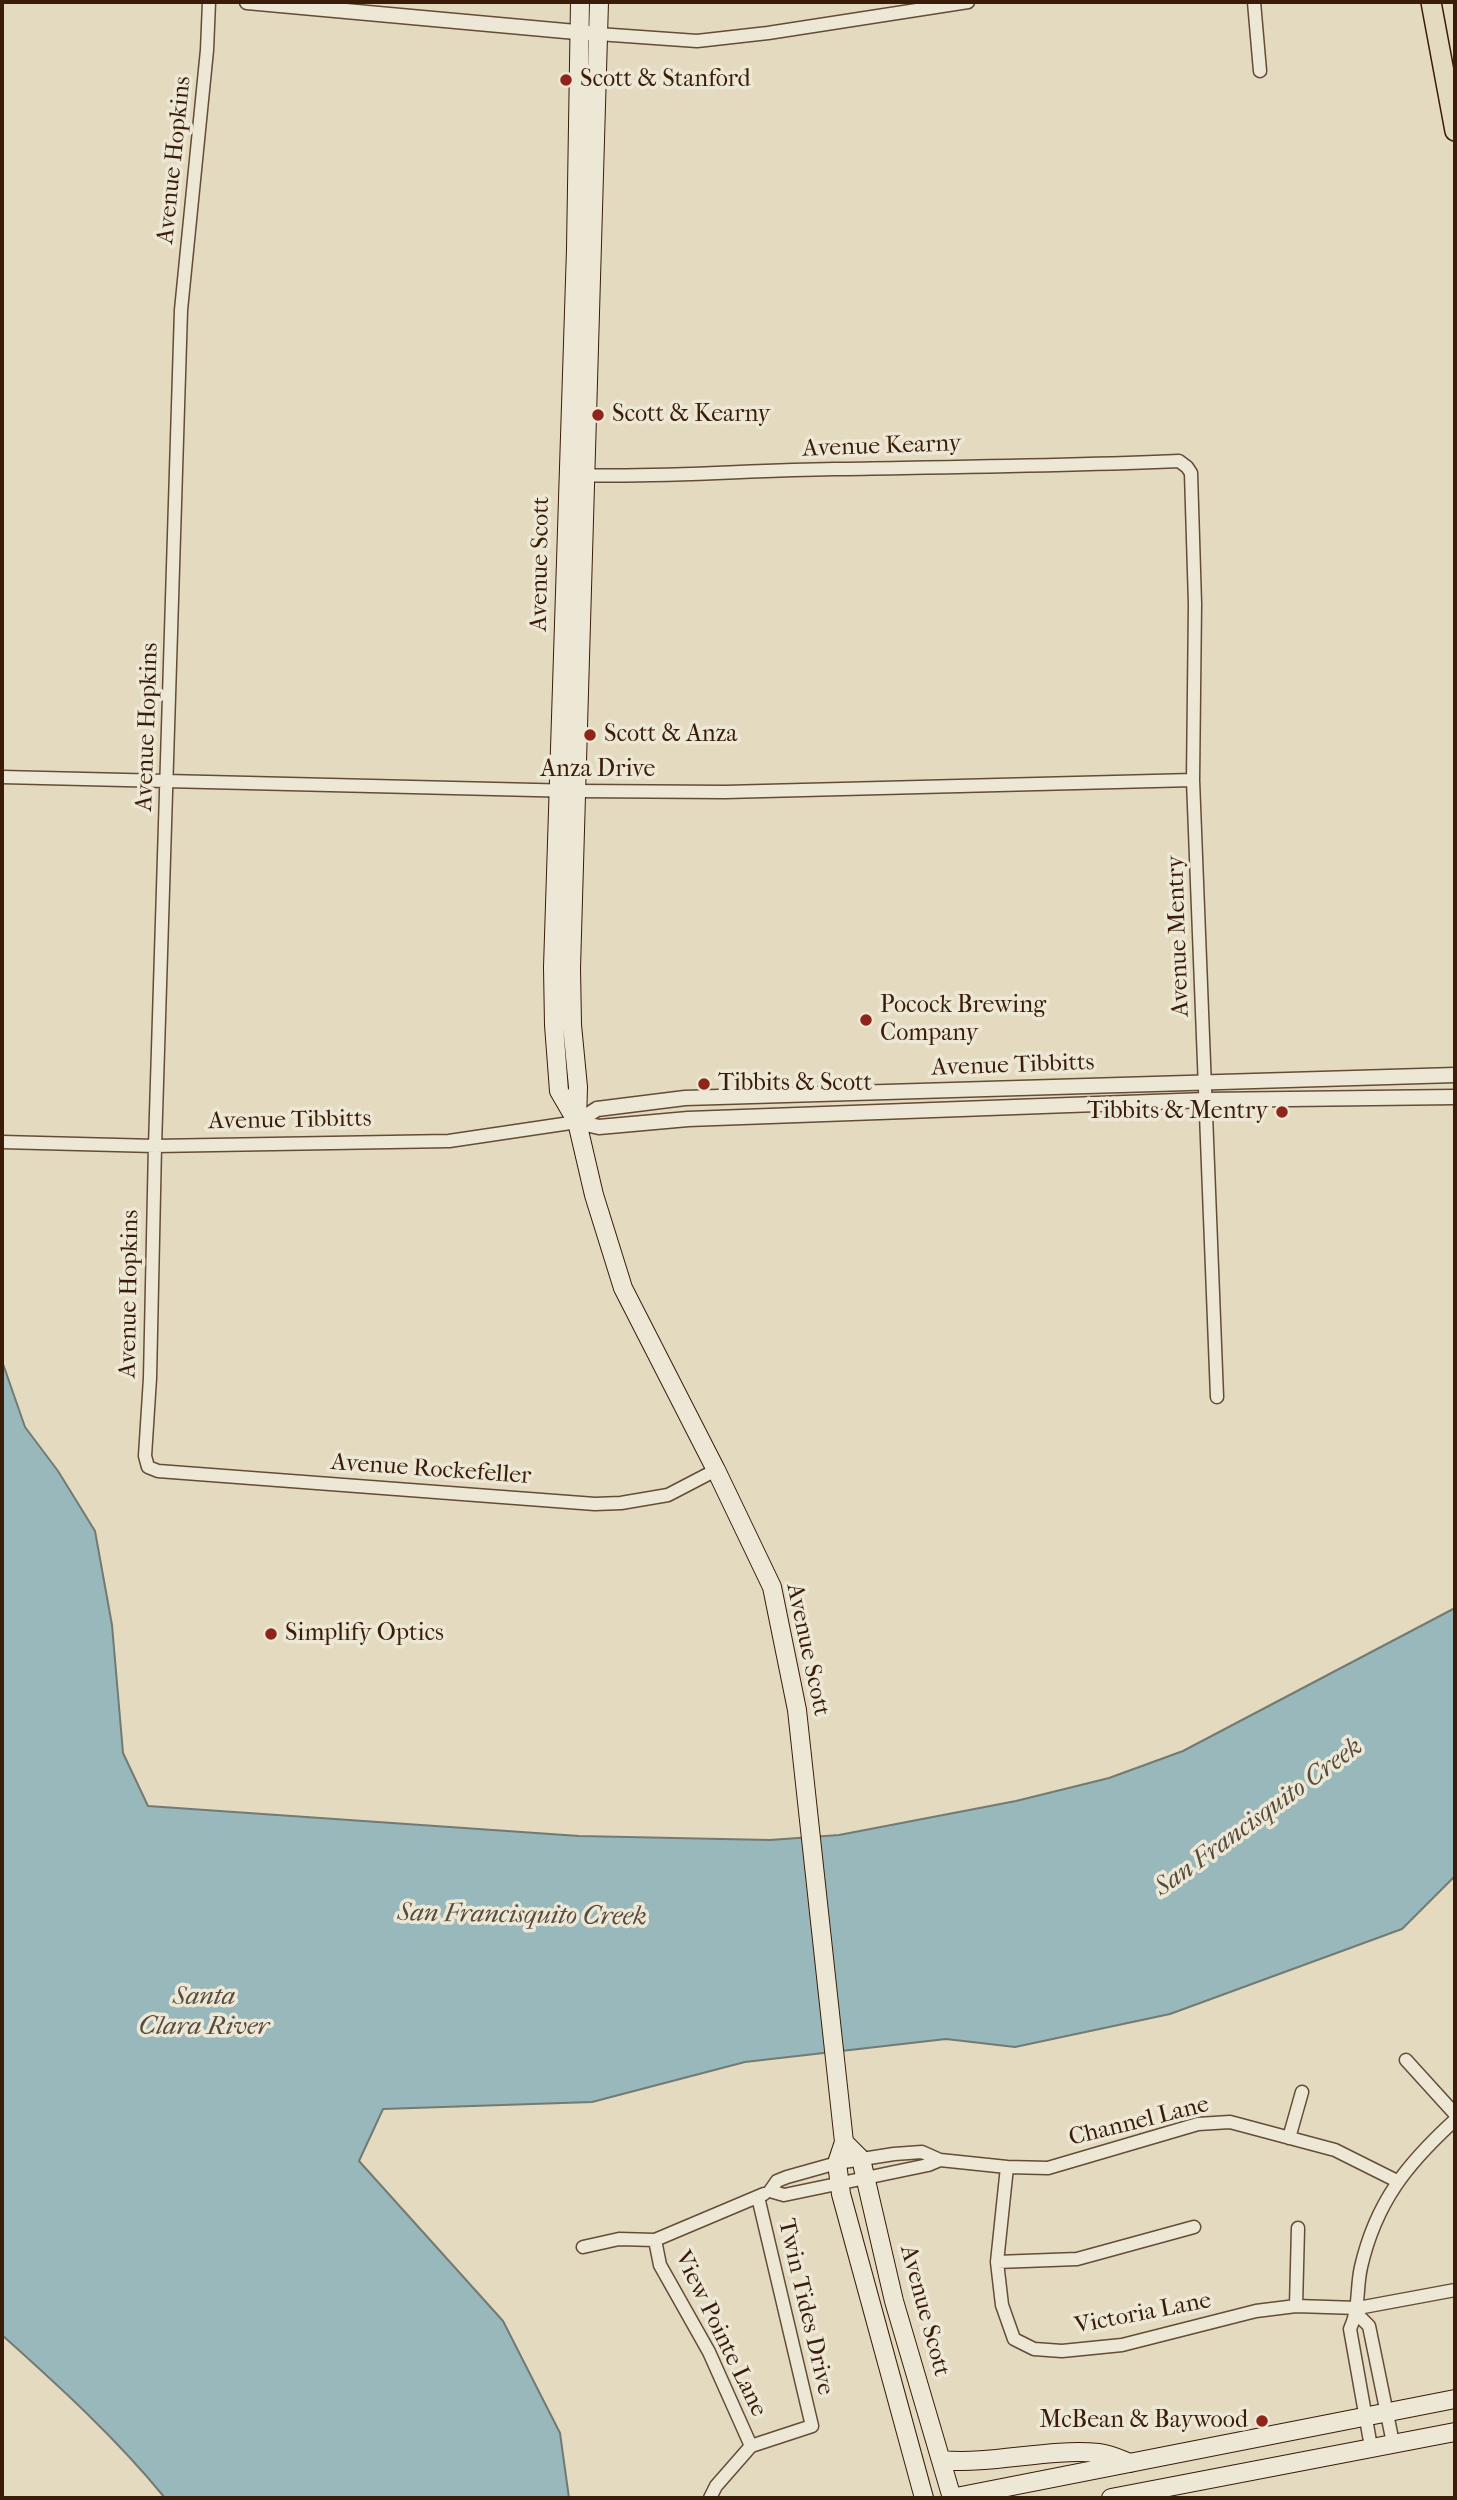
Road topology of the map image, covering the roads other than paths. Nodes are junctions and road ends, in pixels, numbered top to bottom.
1 (209, 2) edge
2 (247, 2) edge
3 (580, 2) edge
4 (599, 2) edge
5 (968, 2) edge
6 (1254, 2) edge
7 (1431, 2) edge
8 (579, 33) junction
9 (598, 34) junction
10 (1260, 71) dead end
11 (1455, 131) edge
12 (1191, 474) joint
13 (576, 475) junction
14 (2, 777) edge
15 (1193, 780) junction
16 (167, 782) junction
17 (567, 791) junction
18 (1455, 1075) edge
19 (1206, 1083) junction
20 (1455, 1097) edge
21 (1206, 1100) junction
22 (577, 1122) junction
23 (2, 1142) edge
24 (155, 1146) junction
25 (1217, 1397) dead end
26 (145, 1456) joint
27 (716, 1470) junction
28 (1406, 2060) dead end
29 (1301, 2092) dead end
30 (1455, 2114) edge
31 (1455, 2120) edge
32 (1289, 2138) junction
33 (844, 2142) junction
34 (837, 2163) junction
35 (1007, 2167) junction
36 (862, 2168) junction
37 (1397, 2181) junction
38 (839, 2182) junction
39 (764, 2194) junction
40 (1194, 2228) dead end
41 (1298, 2228) dead end
42 (655, 2240) junction
43 (583, 2248) dead end
44 (997, 2262) junction
45 (1455, 2290) edge
46 (1296, 2306) junction
47 (1358, 2311) junction
48 (1455, 2399) edge
49 (1387, 2413) junction
50 (1366, 2417) junction
51 (1455, 2432) edge
52 (1393, 2443) junction
53 (751, 2446) junction
54 (1371, 2447) junction
55 (941, 2460) junction
56 (1130, 2463) junction
57 (710, 2498) edge
58 (924, 2498) edge
59 (952, 2498) edge
60 (1111, 2498) edge

1 - 16 street, Avenue Hopkins
2 - 8 street
3 - 8 main road, Avenue Scott
4 - 9 main road, Avenue Scott
5 - 9 street
6 - 10 street
7 - 11 main road
8 - 9 street
8 - 13 main road, Avenue Scott
9 - 13 main road, Avenue Scott
12 - 13 street, Avenue Kearny
12 - 15 street, Avenue Mentry
13 - 17 main road, Avenue Scott
14 - 16 street, Anza Drive
15 - 17 street, Anza Drive
15 - 19 street, Avenue Mentry
16 - 17 street, Anza Drive
16 - 24 street, Avenue Hopkins
17 - 22 main road, Avenue Scott
18 - 19 street, Avenue Tibbitts
19 - 21 street, Avenue Mentry
19 - 22 street, Avenue Tibbitts
20 - 21 street, Avenue Tibbitts
21 - 22 street, Avenue Tibbitts
21 - 25 street, Avenue Mentry
22 - 24 street, Avenue Tibbitts
22 - 27 main road, Avenue Scott
23 - 24 street, Avenue Tibbitts
24 - 26 street, Avenue Hopkins
26 - 27 street, Avenue Rockefeller
27 - 33 main road, Avenue Scott
28 - 30 street
29 - 32 street
31 - 37 street
32 - 35 street, Channel Lane
32 - 37 street, Channel Lane
33 - 34 main road, Avenue Scott
33 - 36 main road, Avenue Scott
34 - 36 street
34 - 38 main road, Avenue Scott
34 - 39 street
35 - 36 street, Channel Lane
35 - 44 street, Victoria Lane
36 - 38 street
36 - 55 main road, Avenue Scott
37 - 47 street
38 - 39 street
38 - 58 main road, Avenue Scott
39 - 42 street
39 - 53 street, Twin Tides Drive
40 - 44 street
41 - 46 street
42 - 43 street
42 - 53 street, View Pointe Lane
44 - 46 street, Victoria Lane
45 - 47 street, Victoria Lane
46 - 47 street, Victoria Lane
47 - 49 street
47 - 50 street
48 - 49 main road
49 - 50 main road
49 - 52 street
50 - 54 street
50 - 56 main road
51 - 52 main road
52 - 54 main road
53 - 57 street
54 - 60 main road
55 - 56 main road
55 - 59 main road, Avenue Scott
56 - 59 main road

